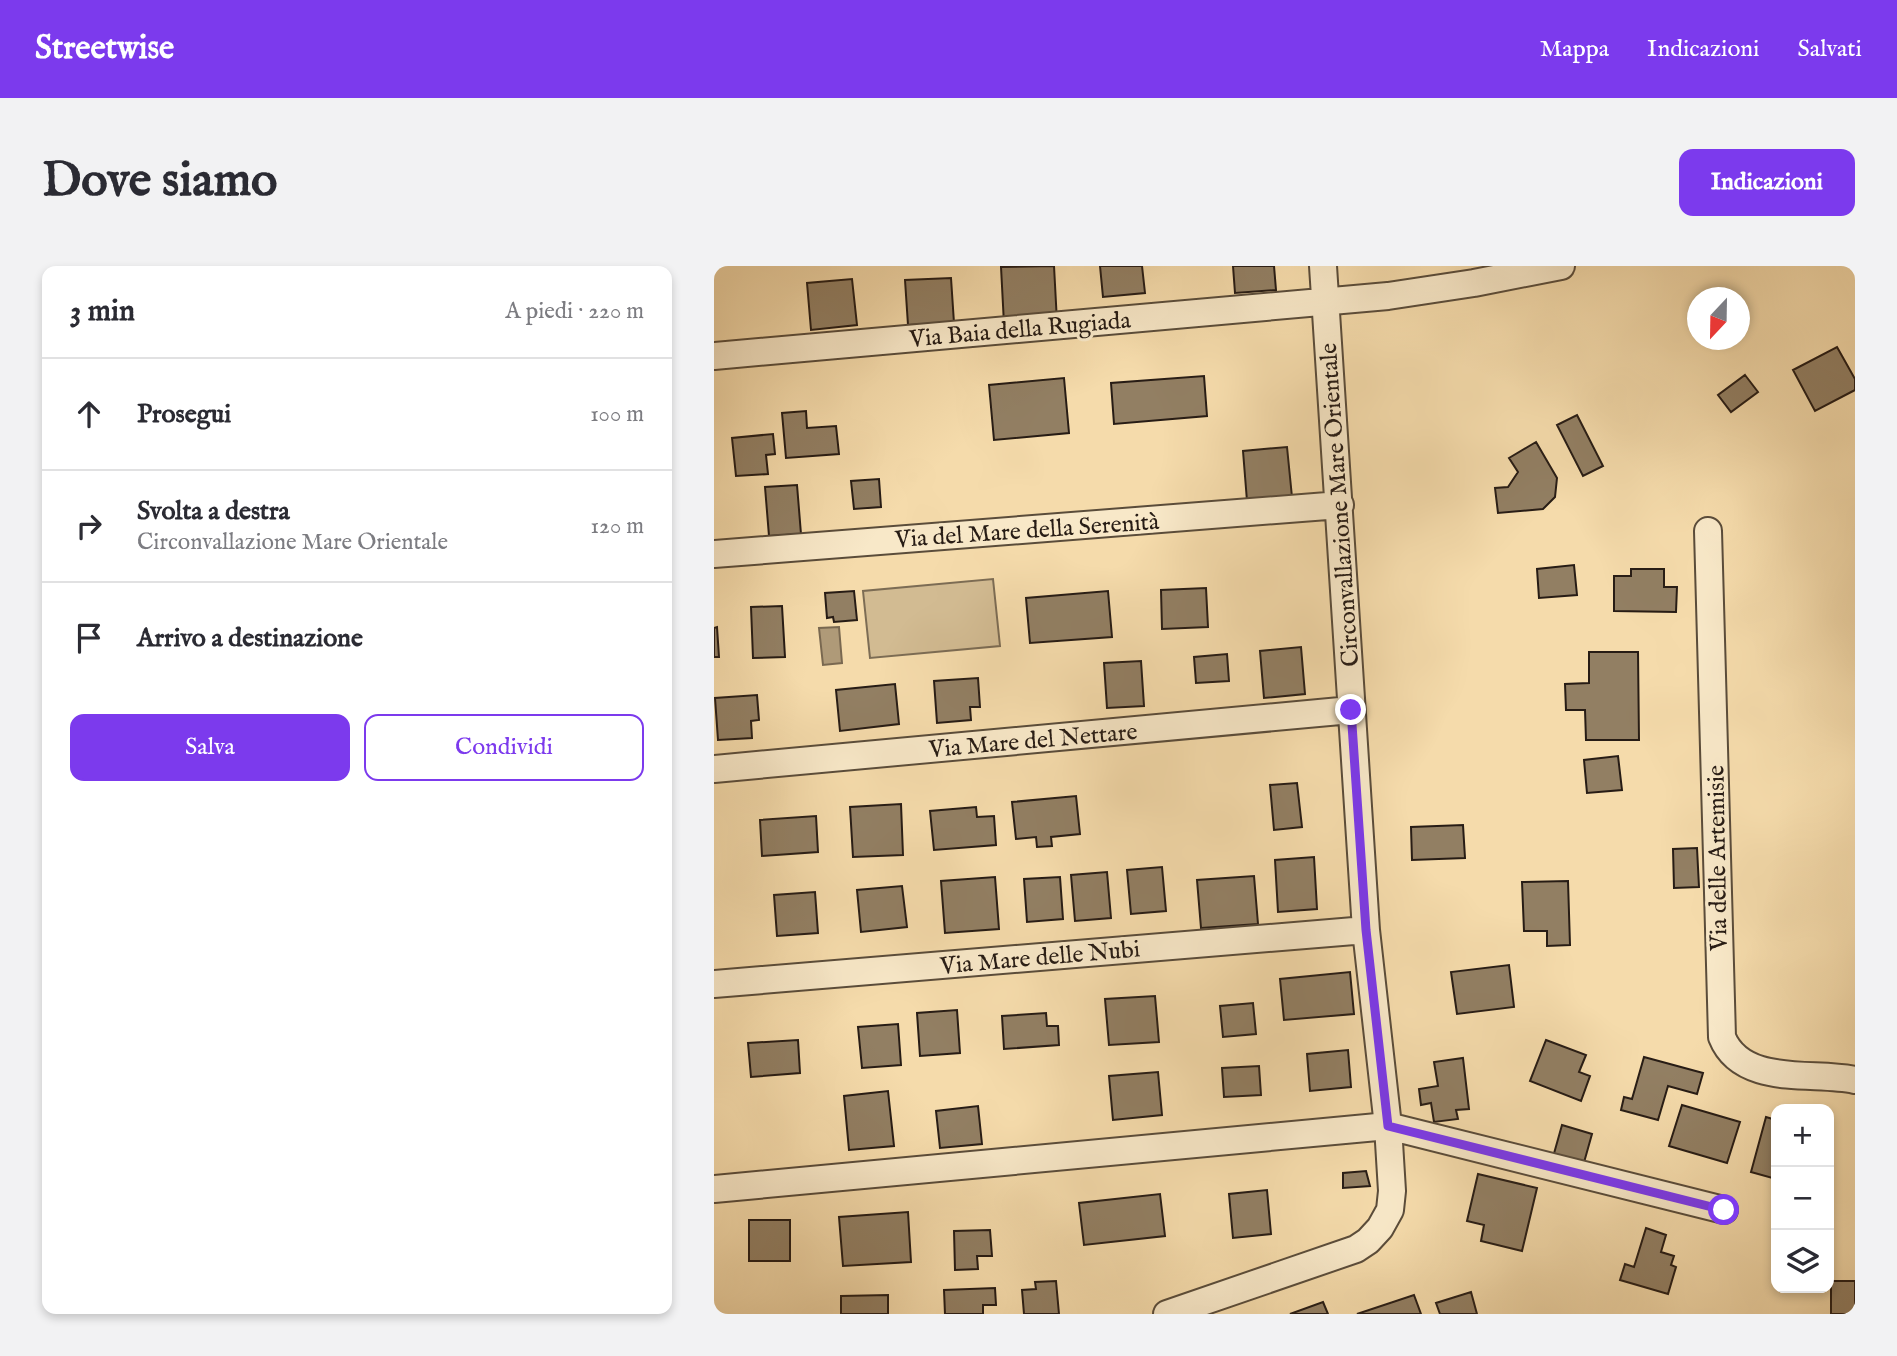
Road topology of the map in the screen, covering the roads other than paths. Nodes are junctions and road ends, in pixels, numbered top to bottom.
1 (1323, 266) edge
2 (1561, 266) edge
3 (1325, 302) junction
4 (714, 356) edge
5 (1340, 505) junction
6 (1708, 531) dead end
7 (714, 554) edge
8 (1351, 710) junction
9 (714, 769) edge
10 (1366, 930) junction
11 (714, 984) edge
12 (1855, 1080) edge
13 (1388, 1126) junction
14 (714, 1189) edge
15 (1724, 1210) dead end
16 (1167, 1314) edge

1 - 3 street, Circonvallazione Mare Orientale
2 - 3 street
3 - 4 street, Via Baia della Rugiada
3 - 5 street, Circonvallazione Mare Orientale
5 - 7 street, Via del Mare della Serenità
5 - 8 street, Circonvallazione Mare Orientale
6 - 12 street, Via delle Artemisie
8 - 9 street, Via Mare del Nettare
8 - 10 street, Circonvallazione Mare Orientale
10 - 11 street, Via Mare delle Nubi
10 - 13 street, Circonvallazione Mare Orientale
13 - 14 street
13 - 15 street
13 - 16 street, Circonvallazione Mare Orientale

